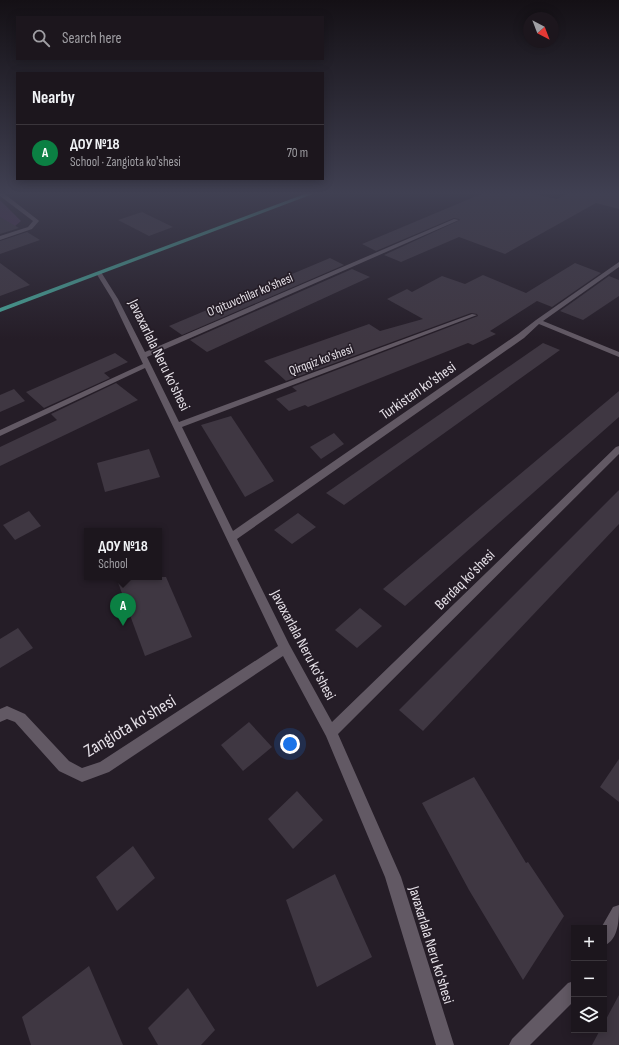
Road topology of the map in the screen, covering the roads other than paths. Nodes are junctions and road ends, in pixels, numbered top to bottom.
1 (185, 241) edge
2 (410, 241) edge
3 (619, 264) edge
4 (99, 273) junction
5 (0, 310) edge
6 (474, 315) dead end
7 (538, 321) junction
8 (619, 356) edge
9 (144, 360) junction
10 (176, 426) junction
11 (0, 433) edge
12 (619, 449) edge
13 (231, 538) junction
14 (285, 648) junction
15 (0, 716) edge
16 (331, 732) junction
17 (619, 913) edge
18 (607, 933) edge
19 (571, 992) edge
20 (445, 1045) edge
21 (518, 1045) edge

1 - 4 main road
2 - 9 street, O'qituvchilar ko'shesi
3 - 7 street, Turkistan ko'shesi
4 - 5 main road
4 - 9 street, Javaxarlala Neru ko'shesi
6 - 10 street, Qirqqiz ko'shesi
7 - 8 street
7 - 13 street, Turkistan ko'shesi
9 - 10 street, Javaxarlala Neru ko'shesi
9 - 11 street, O'qituvchilar ko'shesi
10 - 13 street, Javaxarlala Neru ko'shesi
12 - 16 street, Berdaq ko'shesi
13 - 14 street, Javaxarlala Neru ko'shesi
14 - 15 street, Zangiota ko'shesi
14 - 16 street, Javaxarlala Neru ko'shesi
16 - 20 street, Javaxarlala Neru ko'shesi
17 - 18 street
19 - 21 street

